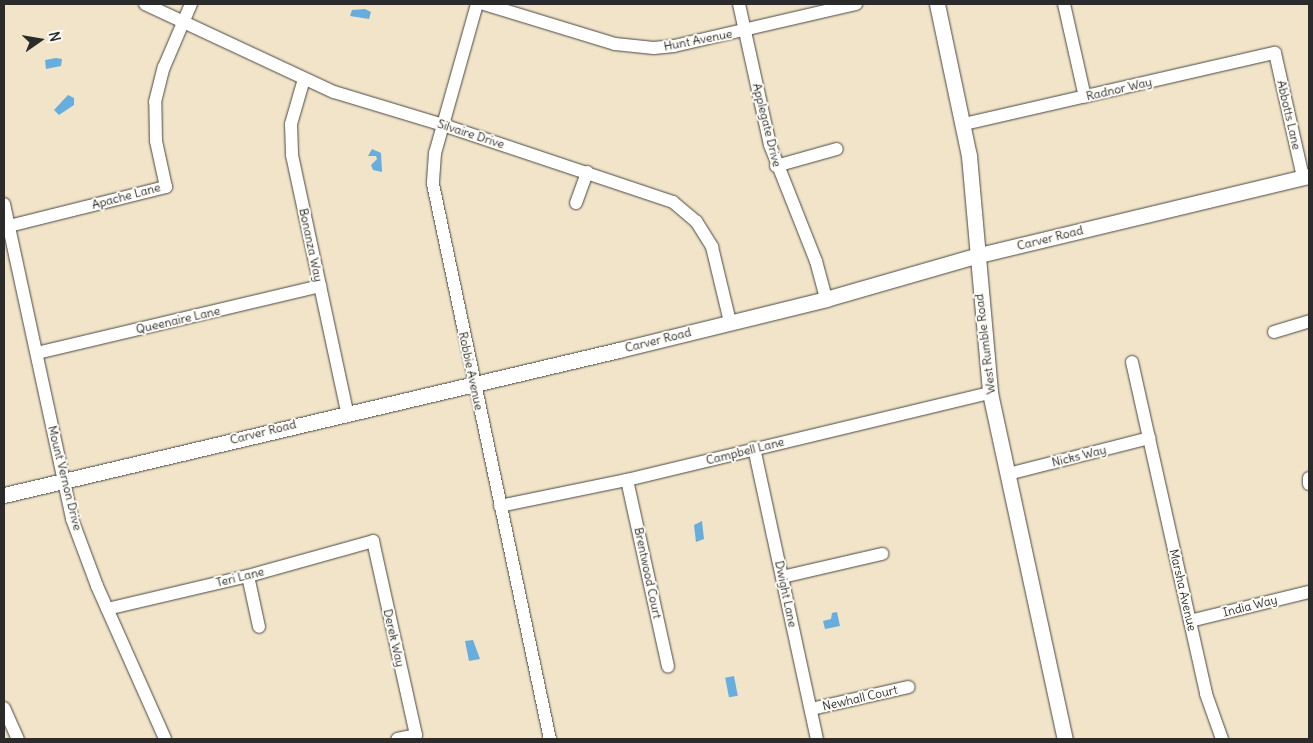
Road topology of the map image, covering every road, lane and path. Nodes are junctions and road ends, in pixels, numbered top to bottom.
1 (144, 4) edge
2 (190, 4) edge
3 (477, 4) edge
4 (484, 4) edge
5 (739, 4) edge
6 (856, 4) edge
7 (937, 4) edge
8 (1064, 4) edge
9 (182, 22) junction
10 (745, 30) junction
11 (1275, 53) joint
12 (304, 79) junction
13 (1085, 97) junction
14 (964, 124) junction
15 (443, 125) junction
16 (837, 149) dead end
17 (776, 166) junction
18 (587, 172) junction
19 (1306, 176) edge
20 (576, 203) dead end
21 (4, 204) edge
22 (9, 226) junction
23 (975, 256) junction
24 (320, 286) junction
25 (826, 299) junction
26 (1309, 321) edge
27 (730, 322) junction
28 (1274, 332) dead end
29 (37, 353) junction
30 (1132, 362) dead end
31 (473, 382) junction
32 (990, 393) junction
33 (347, 412) junction
34 (1149, 438) junction
35 (754, 448) junction
36 (1008, 474) junction
37 (627, 480) junction
38 (63, 481) junction
39 (4, 495) edge
40 (500, 506) junction
41 (373, 541) joint
42 (882, 554) dead end
43 (248, 576) junction
44 (782, 577) junction
45 (1309, 592) edge
46 (107, 609) junction
47 (1190, 621) junction
48 (259, 628) dead end
49 (668, 667) dead end
50 (909, 686) dead end
51 (4, 708) edge
52 (811, 709) junction
53 (18, 739) edge
54 (165, 739) edge
55 (397, 739) edge
56 (550, 739) edge
57 (817, 739) edge
58 (1065, 739) edge
59 (1222, 739) edge

1 - 9 street, Silvaire Drive
2 - 9 street
3 - 15 street, Robbie Avenue
4 - 10 street, Hunt Avenue
5 - 10 street, Applegate Drive
6 - 10 street, Hunt Avenue
7 - 14 street, West Rumble Road
8 - 13 street
9 - 12 street, Silvaire Drive
9 - 22 street, Apache Lane
10 - 17 street, Applegate Drive
11 - 13 street, Radnor Way
11 - 19 street, Abbotts Lane
12 - 15 street, Silvaire Drive
12 - 24 street, Bonanza Way
13 - 14 street, Radnor Way
14 - 23 street, West Rumble Road
15 - 18 street, Silvaire Drive
15 - 31 street, Robbie Avenue
16 - 17 street
17 - 25 street, Applegate Drive
18 - 20 street
18 - 27 street, Silvaire Drive
19 - 23 street, Carver Road
21 - 22 street, Mount Vernon Drive
22 - 29 street, Mount Vernon Drive
23 - 25 street, Carver Road
23 - 32 street, West Rumble Road
24 - 29 street, Queenaire Lane
24 - 33 street, Bonanza Way
25 - 27 street, Carver Road
26 - 28 street
27 - 31 street, Carver Road
29 - 38 street, Mount Vernon Drive
30 - 34 street, Marsha Avenue
31 - 33 street, Carver Road
31 - 40 street, Robbie Avenue
32 - 35 street, Campbell Lane
32 - 36 street, West Rumble Road
33 - 38 street, Carver Road
34 - 36 street, Nicks Way
34 - 47 street, Marsha Avenue
35 - 37 street, Campbell Lane
35 - 44 street, Dwight Lane
36 - 58 street, West Rumble Road
37 - 40 street, Campbell Lane
37 - 49 street, Brentwood Court
38 - 39 street, Carver Road
38 - 46 street, Mount Vernon Drive
40 - 56 street, Robbie Avenue
41 - 43 street, Teri Lane
41 - 55 street, Derek Way
42 - 44 street
43 - 46 street, Teri Lane
43 - 48 street
44 - 52 street, Dwight Lane
45 - 47 street, India Way
46 - 54 street, Mount Vernon Drive
47 - 59 street, Marsha Avenue
50 - 52 street, Newhall Court
51 - 53 street
52 - 57 street, Dwight Lane

